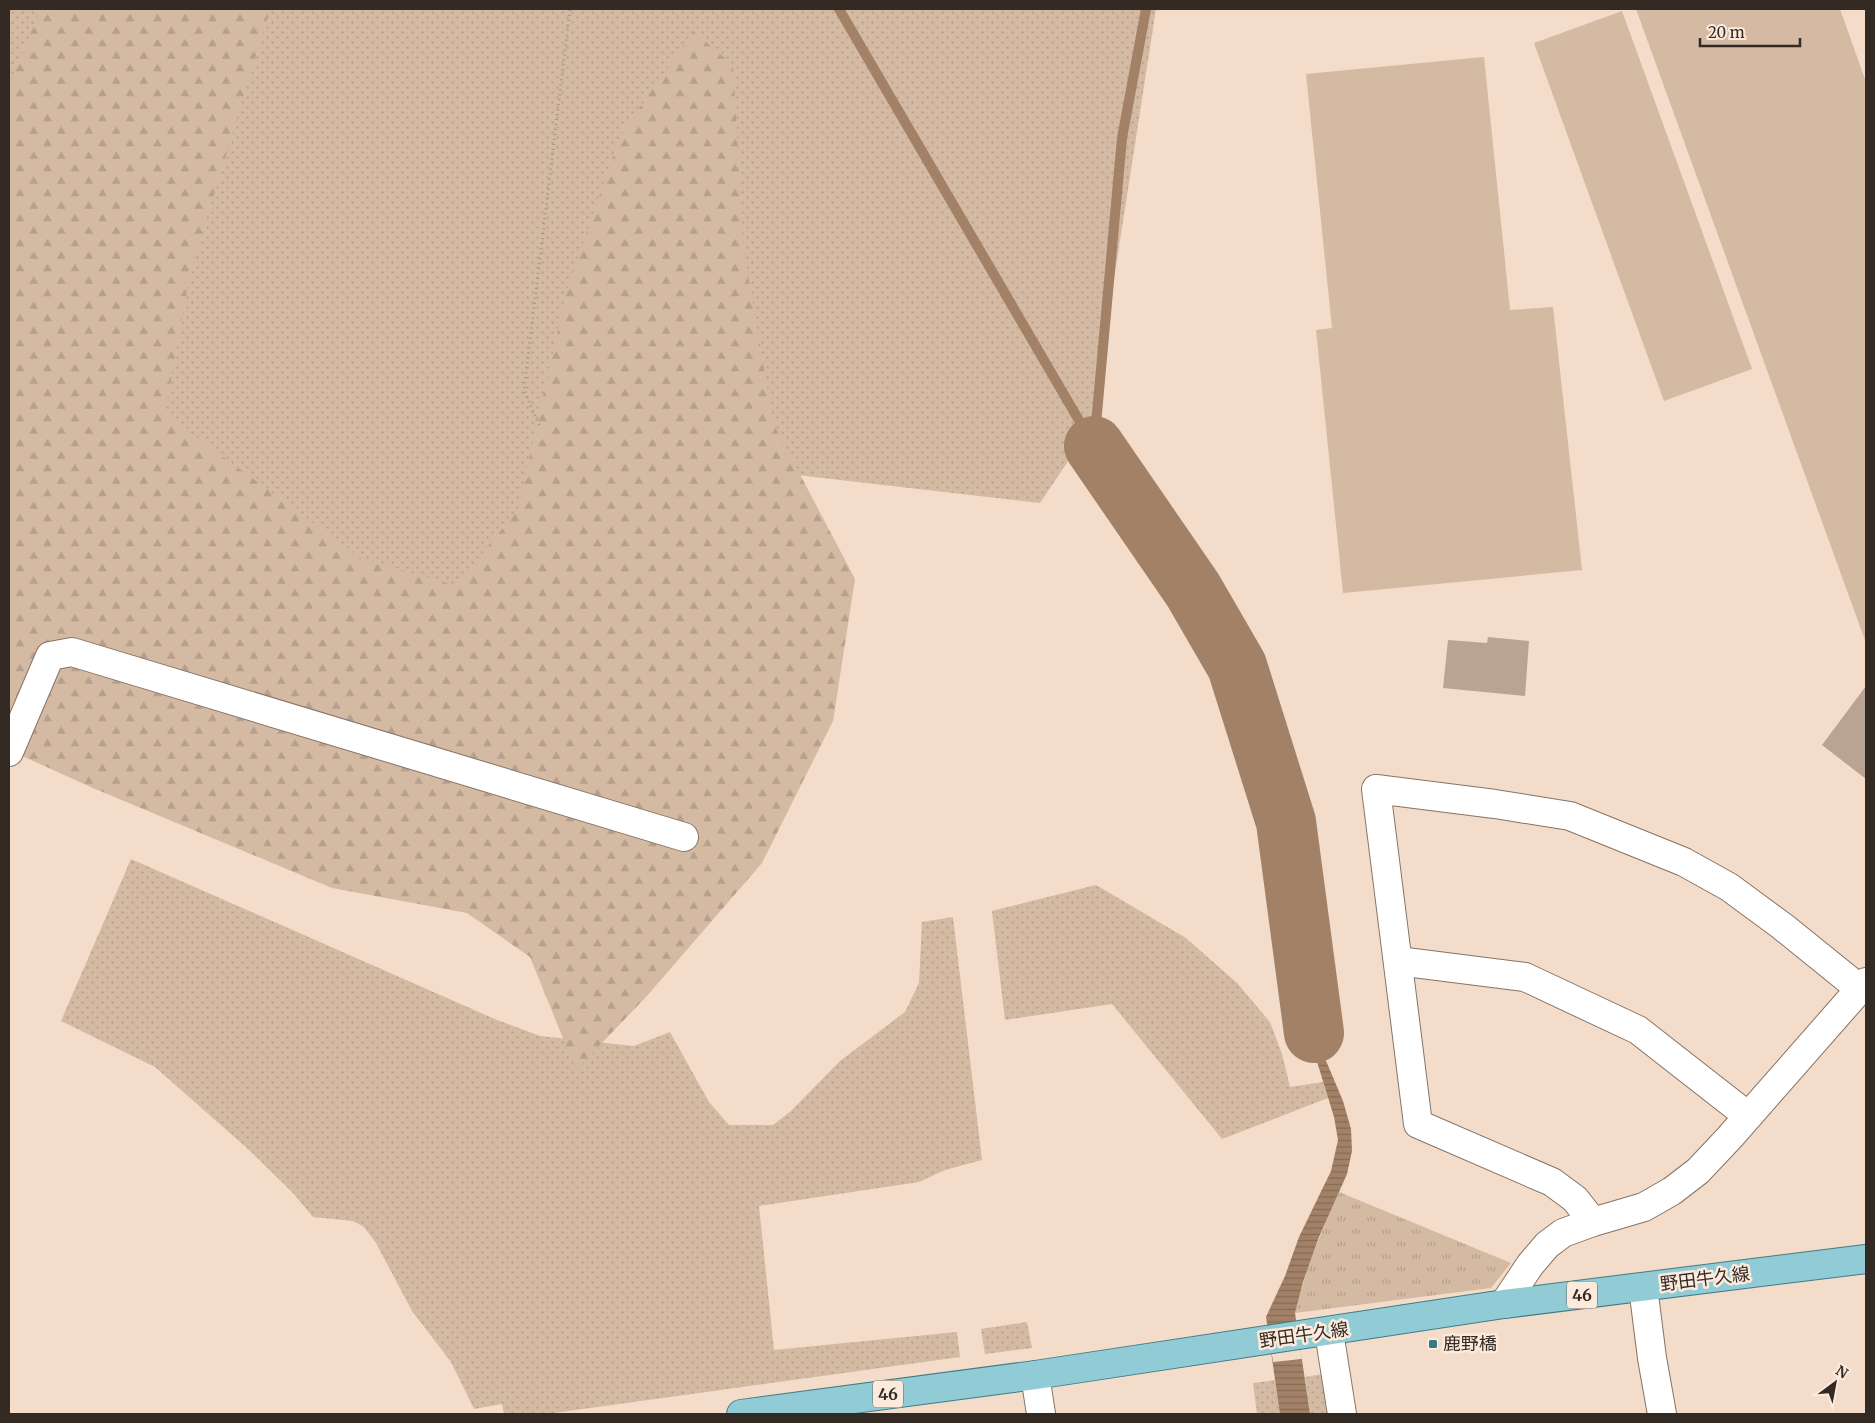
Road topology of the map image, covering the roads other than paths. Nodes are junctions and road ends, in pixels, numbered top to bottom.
1 (9, 752) edge
2 (684, 837) dead end
3 (1398, 961) junction
4 (1863, 986) edge
5 (1748, 1116) junction
6 (1593, 1222) junction
7 (1866, 1259) edge
8 (1643, 1287) junction
9 (1504, 1304) junction
10 (1329, 1332) junction
11 (1035, 1374) junction
12 (741, 1414) edge
13 (1041, 1414) edge
14 (1342, 1414) edge
15 (1662, 1414) edge

1 - 2 street
3 - 4 street
3 - 5 street
3 - 6 street
4 - 5 street
5 - 6 street
6 - 9 street
7 - 8 main road, 野田牛久線 / 46
8 - 9 main road, 野田牛久線 / 46
8 - 15 street
9 - 10 main road, 野田牛久線 / 46
10 - 11 main road, 野田牛久線 / 46
10 - 14 street
11 - 12 main road, 野田牛久線 / 46
11 - 13 street

